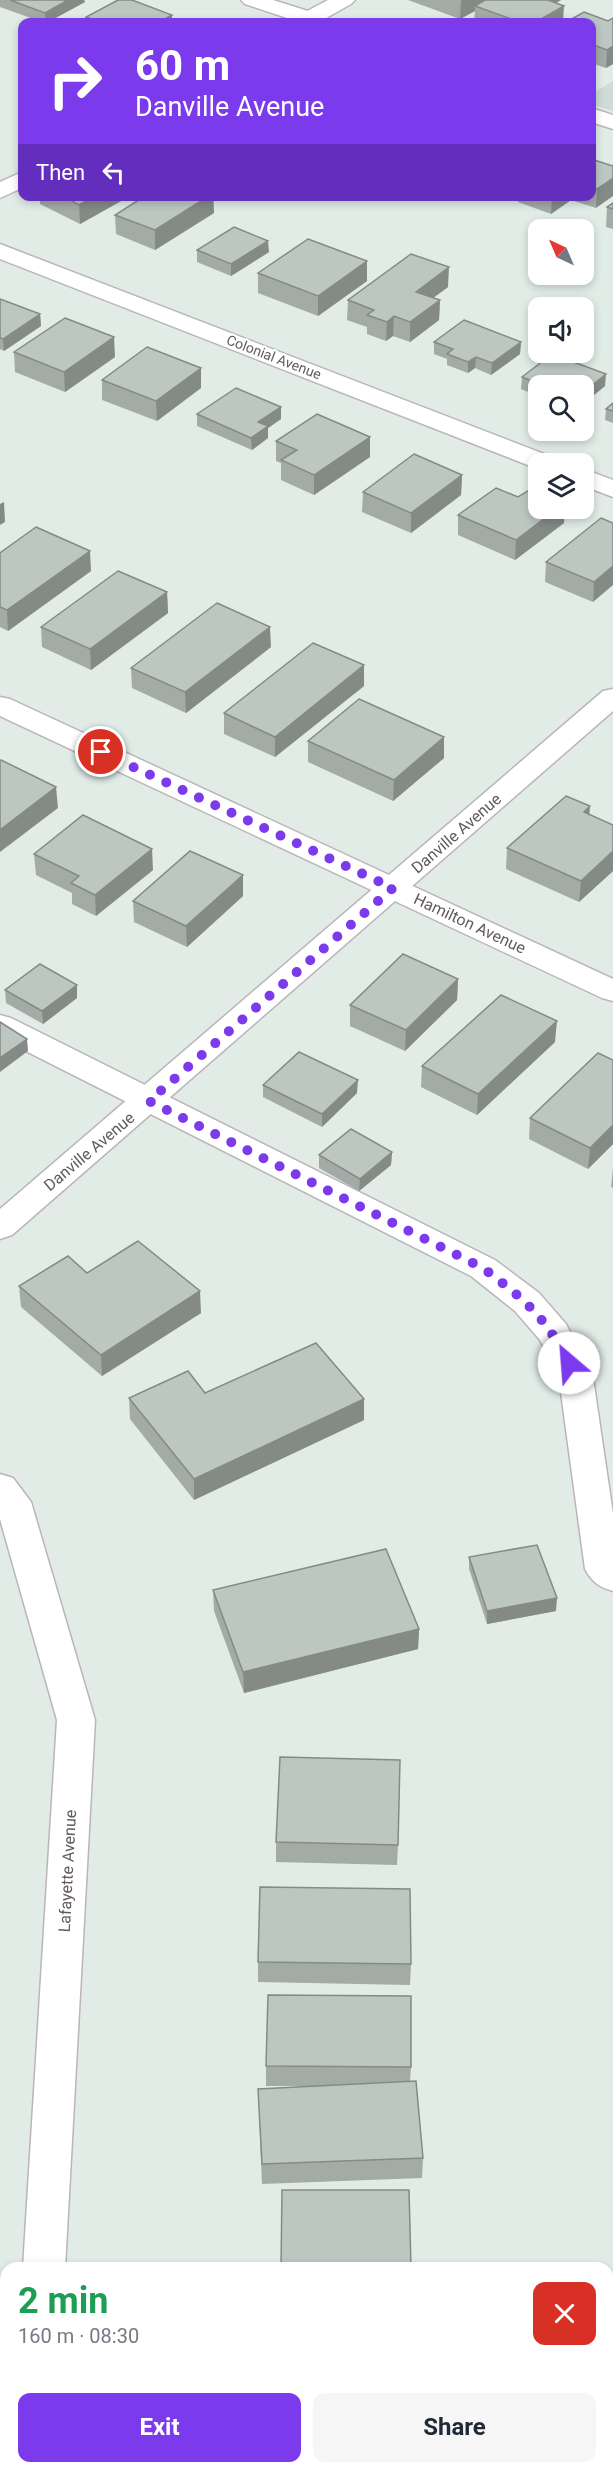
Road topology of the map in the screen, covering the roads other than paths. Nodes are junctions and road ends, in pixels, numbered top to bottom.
1 (252, 0) edge
2 (344, 0) edge
3 (303, 18) edge
4 (316, 18) edge
5 (596, 117) edge
6 (613, 122) edge
7 (18, 181) edge
8 (0, 191) edge
9 (0, 251) edge
10 (528, 456) edge
11 (594, 481) edge
12 (613, 489) edge
13 (613, 697) edge
14 (0, 705) edge
15 (393, 888) junction
16 (613, 991) edge
17 (0, 1025) edge
18 (149, 1101) junction
19 (0, 1227) edge
20 (0, 1487) edge
21 (613, 1577) edge
22 (44, 2262) edge

1 - 3 street
2 - 4 street
5 - 6 street
7 - 8 street
9 - 10 street, Colonial Avenue
11 - 12 street
13 - 15 street, Danville Avenue
14 - 15 street, Hamilton Avenue
15 - 16 street, Hamilton Avenue
15 - 18 street, Danville Avenue
17 - 18 street
18 - 19 street, Danville Avenue
18 - 21 street
20 - 22 street, Lafayette Avenue

